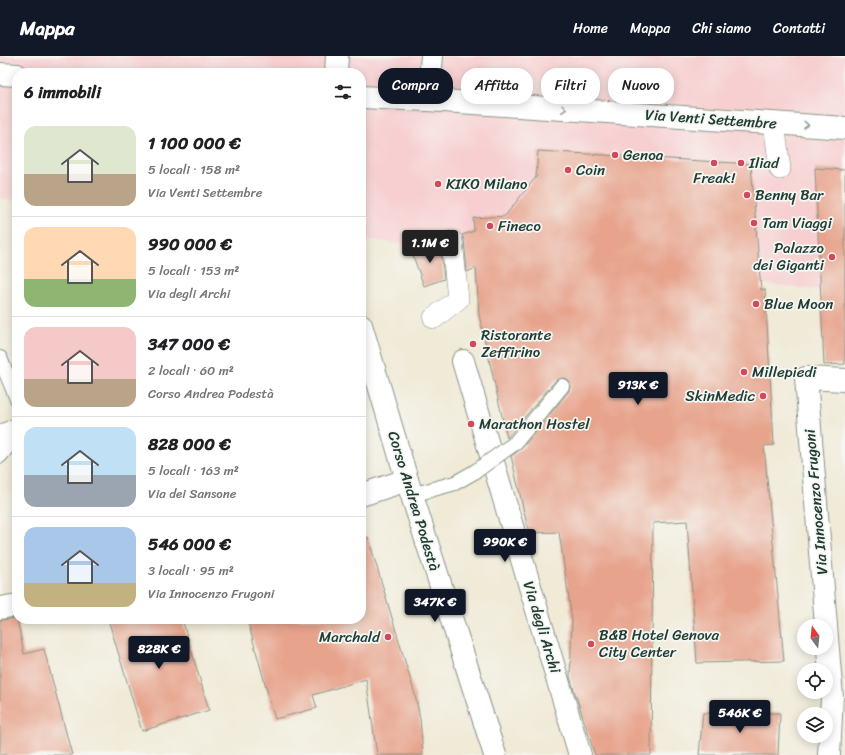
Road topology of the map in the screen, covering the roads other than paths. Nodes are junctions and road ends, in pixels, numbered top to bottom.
1 (337, 56) edge
2 (432, 56) edge
3 (336, 68) edge
4 (431, 68) edge
5 (0, 74) edge
6 (12, 75) edge
7 (366, 97) edge
8 (378, 98) edge
9 (453, 102) edge
10 (774, 123) junction
11 (845, 128) edge
12 (780, 169) dead end
13 (452, 241) dead end
14 (434, 318) dead end
15 (366, 347) edge
16 (0, 358) edge
17 (463, 361) dead end
18 (845, 380) edge
19 (562, 386) dead end
20 (12, 387) edge
21 (0, 424) edge
22 (12, 424) edge
23 (12, 431) edge
24 (0, 437) edge
25 (12, 442) edge
26 (0, 456) edge
27 (410, 487) junction
28 (366, 495) edge
29 (12, 606) edge
30 (0, 608) edge
31 (825, 619) edge
32 (828, 655) edge
33 (495, 755) edge
34 (580, 755) edge
35 (829, 755) edge

1 - 3 street
2 - 4 street
5 - 6 street
7 - 8 street, Via Venti Settembre
9 -> 10 street, Via Venti Settembre
10 -> 11 street, Via Venti Settembre
10 - 12 street
13 - 14 street
15 - 27 street, Corso Andrea Podestà
16 - 20 lane
17 - 34 street, Via degli Archi
18 - 31 street, Via Innocenzo Frugoni
19 - 27 lane, bridge
21 - 22 lane
23 - 24 street
25 - 26 lane
27 - 28 street
27 - 33 street, Corso Andrea Podestà
29 - 30 street
32 - 35 street, Via Innocenzo Frugoni

